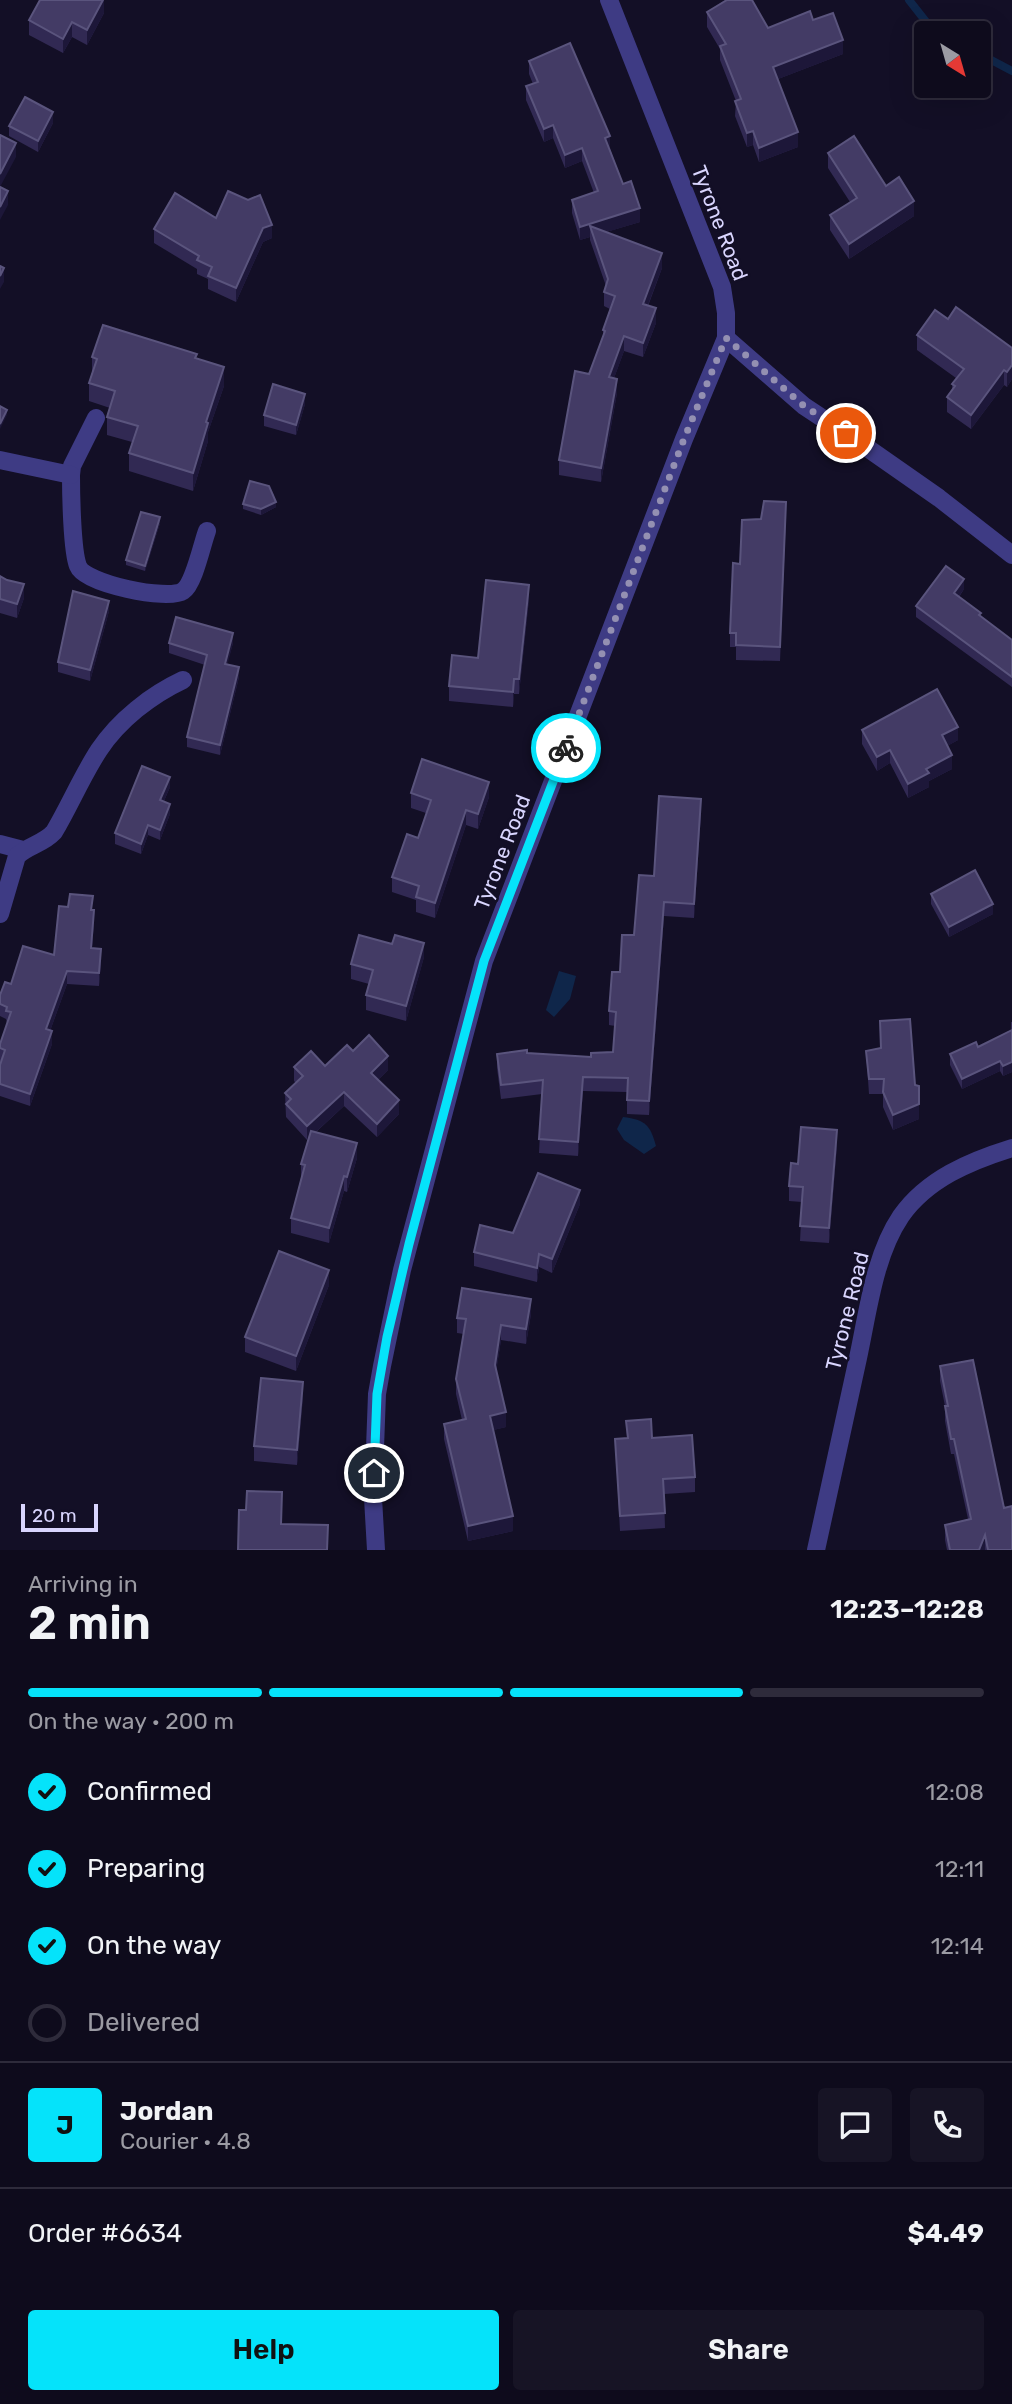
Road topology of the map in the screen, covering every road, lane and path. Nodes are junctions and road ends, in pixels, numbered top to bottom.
1 (609, 0) edge
2 (726, 338) junction
3 (96, 418) dead end
4 (0, 460) edge
5 (71, 475) junction
6 (207, 531) dead end
7 (1012, 555) edge
8 (183, 680) dead end
9 (0, 844) edge
10 (23, 850) junction
11 (0, 914) edge
12 (1012, 1148) edge
13 (376, 1550) edge
14 (816, 1550) edge

1 - 2 street, Tyrone Road
2 - 7 street
2 - 13 street, Tyrone Road
3 - 5 street
4 - 5 street
5 - 6 street
8 - 10 street
9 - 10 street
10 - 11 street
12 - 14 street, Tyrone Road

